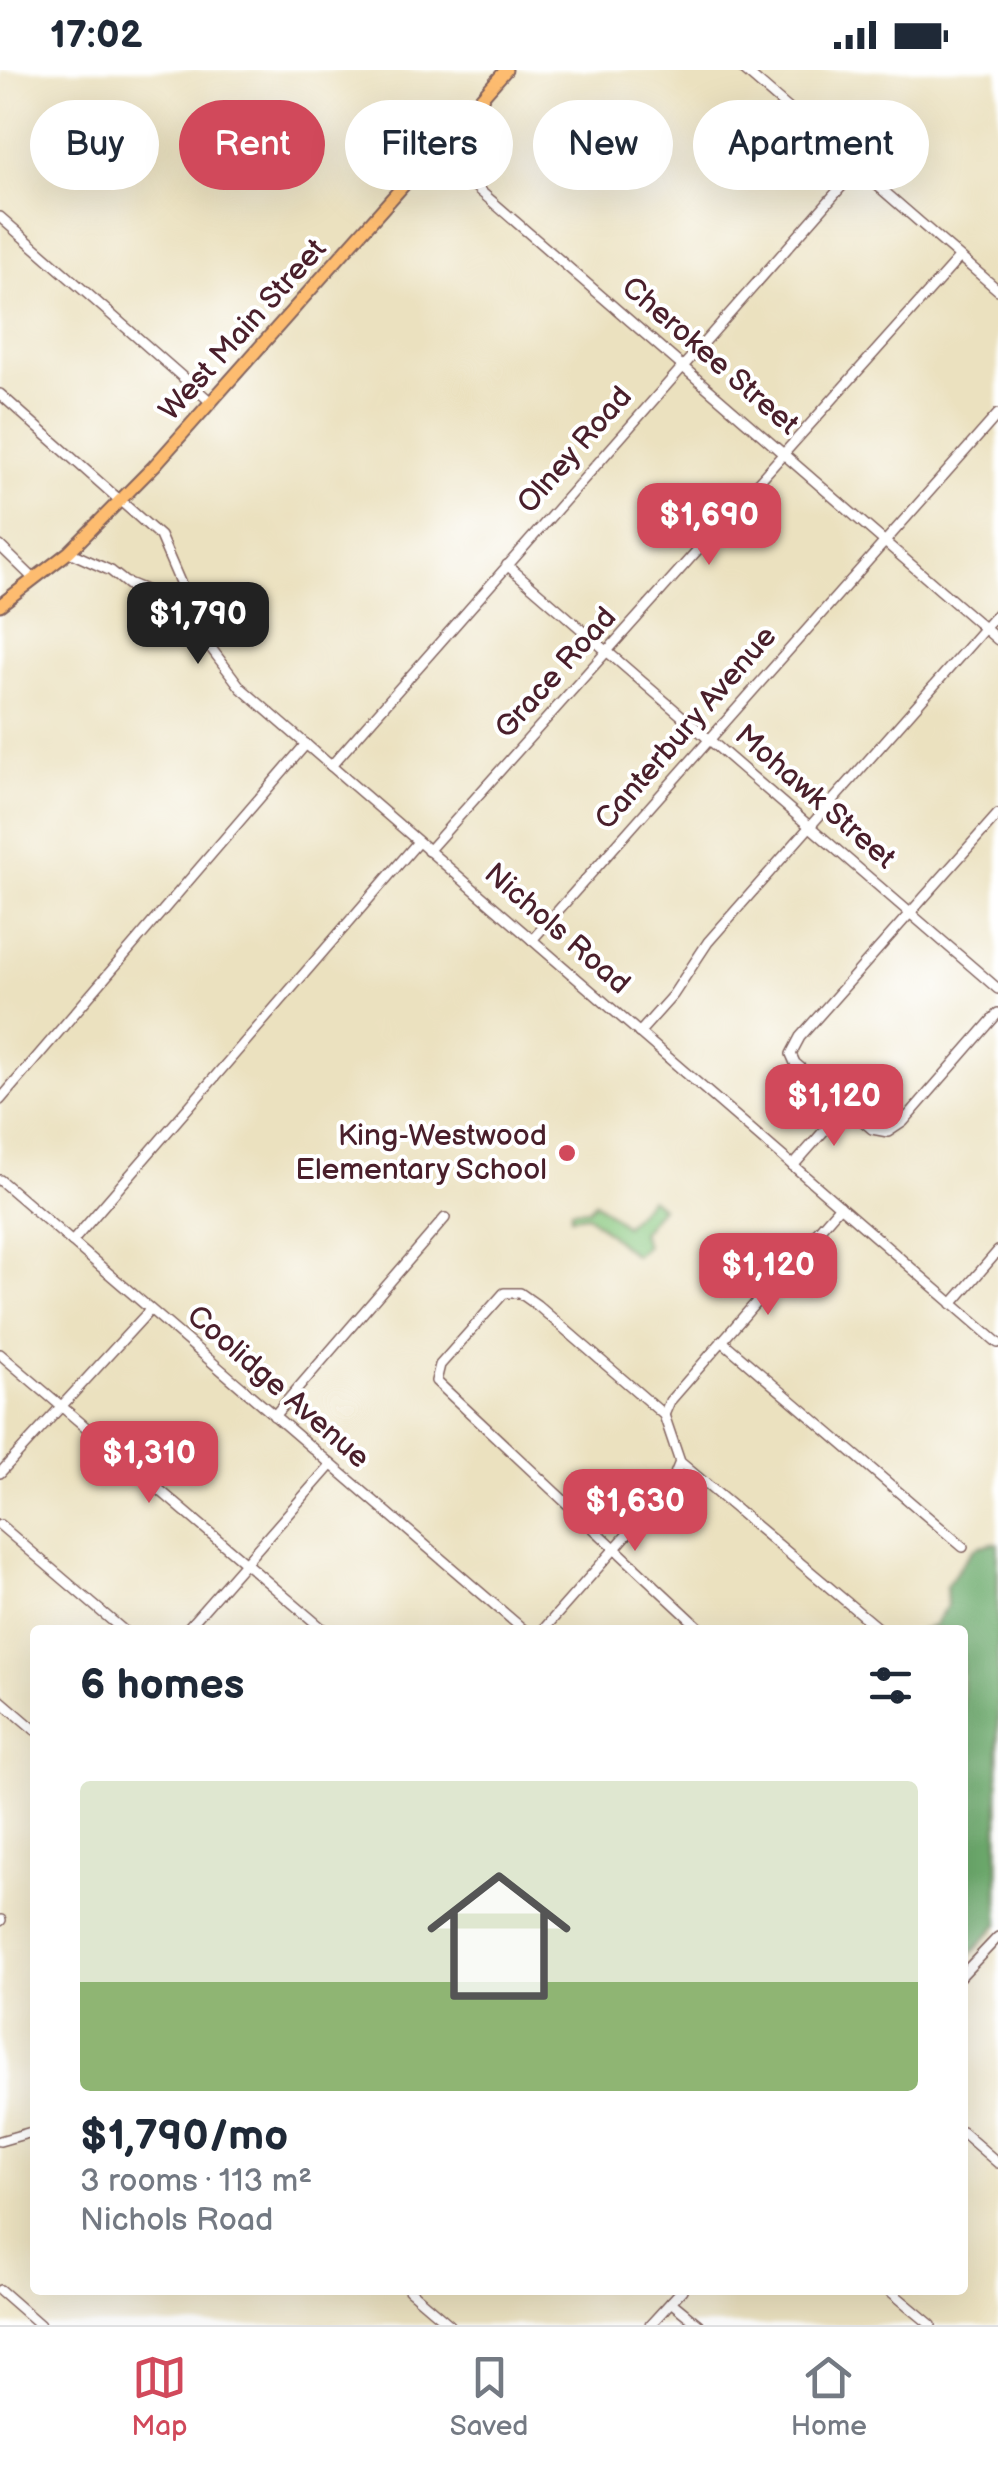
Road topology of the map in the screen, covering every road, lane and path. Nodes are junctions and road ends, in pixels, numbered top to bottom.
1 (506, 70) edge
2 (744, 70) edge
3 (479, 100) edge
4 (779, 100) edge
5 (400, 190) edge
6 (480, 190) edge
7 (838, 190) edge
8 (883, 190) edge
9 (0, 217) edge
10 (959, 258) junction
11 (998, 290) edge
12 (684, 364) junction
13 (0, 394) edge
14 (212, 403) junction
15 (998, 414) edge
16 (784, 454) junction
17 (121, 501) junction
18 (884, 541) junction
19 (0, 546) edge
20 (69, 552) junction
21 (507, 565) junction
22 (34, 579) junction
23 (128, 584) junction
24 (185, 592) junction
25 (0, 605) edge
26 (998, 613) edge
27 (197, 624) junction
28 (984, 628) junction
29 (998, 640) edge
30 (608, 652) junction
31 (710, 739) junction
32 (306, 744) junction
33 (332, 766) junction
34 (998, 814) edge
35 (810, 828) junction
36 (418, 842) junction
37 (428, 851) junction
38 (909, 912) junction
39 (532, 940) junction
40 (998, 989) edge
41 (998, 1013) edge
42 (638, 1032) junction
43 (0, 1100) edge
44 (845, 1106) junction
45 (794, 1166) junction
46 (0, 1180) edge
47 (840, 1206) junction
48 (445, 1218) dead end
49 (72, 1242) junction
50 (998, 1250) edge
51 (952, 1304) junction
52 (150, 1310) junction
53 (722, 1341) junction
54 (998, 1342) edge
55 (0, 1354) edge
56 (62, 1407) junction
57 (664, 1415) junction
58 (274, 1416) junction
59 (680, 1462) junction
60 (330, 1466) junction
61 (0, 1473) edge
62 (0, 1525) edge
63 (964, 1546) dead end
64 (612, 1550) junction
65 (245, 1562) junction
66 (117, 1625) edge
67 (190, 1625) edge
68 (318, 1625) edge
69 (518, 1625) edge
70 (547, 1625) edge
71 (696, 1625) edge
72 (874, 1625) edge
73 (0, 1700) edge
74 (30, 1726) edge
75 (998, 1937) edge
76 (968, 1969) edge
77 (30, 2133) edge
78 (968, 2137) edge
79 (0, 2142) edge
80 (998, 2163) edge
81 (0, 2290) edge
82 (414, 2295) edge
83 (677, 2295) edge
84 (895, 2295) edge
85 (671, 2302) junction
86 (40, 2325) edge
87 (450, 2325) edge
88 (650, 2325) edge
89 (699, 2325) edge
90 (930, 2325) edge

1 - 3 main road, West Main Street
2 - 4 street
5 - 14 main road, West Main Street
6 - 12 street, Cherokee Street
7 - 12 street, Olney Road
8 - 10 street
9 - 14 street
10 - 11 street
10 - 16 street, Grace Road
12 - 16 street, Cherokee Street
12 - 21 street, Olney Road
13 - 17 street, Nichols Road
14 - 17 main road, West Main Street
15 - 18 street, Canterbury Avenue
16 - 18 street, Cherokee Street
16 - 30 street, Grace Road
17 - 20 main road, West Main Street
17 - 24 street, Nichols Road
18 - 28 street, Cherokee Street
18 - 31 street, Canterbury Avenue
19 - 22 street
20 - 22 main road, West Main Street
20 - 23 street
21 - 30 street, Mohawk Street
21 - 33 street, Olney Road
22 - 25 main road, West Main Street
23 - 24 street
23 - 27 street
24 - 27 street, Nichols Road
26 - 28 street
27 - 32 street, Nichols Road
28 - 29 street, Cherokee Street
28 - 35 street
30 - 31 street, Mohawk Street
30 - 37 street, Grace Road
31 - 35 street, Mohawk Street
31 - 39 street, Canterbury Avenue
32 - 33 street, Nichols Road
32 - 43 street
33 - 36 street, Nichols Road
34 - 38 street
35 - 38 street, Mohawk Street
35 - 42 street
36 - 37 street, Nichols Road
36 - 49 street
37 - 39 street, Nichols Road
38 - 40 street, Mohawk Street
38 - 44 street
39 - 42 street, Nichols Road
41 - 44 street
42 - 45 street, Nichols Road
44 - 45 street
45 - 47 street, Nichols Road
46 - 49 street, Coolidge Avenue
47 - 51 street, Nichols Road
47 - 53 street
48 - 58 street
49 - 52 street, Coolidge Avenue
50 - 51 street
51 - 54 street, Nichols Road
52 - 56 street
52 - 58 street, Coolidge Avenue
53 - 57 street
53 - 63 street
55 - 56 street
56 - 61 street
56 - 65 street
57 - 59 street
57 - 64 street
58 - 60 street, Coolidge Avenue
59 - 64 street
59 - 72 street
60 - 65 street
60 - 69 street, Coolidge Avenue
62 - 66 street
64 - 70 street
64 - 71 street
65 - 67 street
65 - 68 street
73 - 74 street
75 - 76 street
77 - 79 street
78 - 80 street
81 - 86 street
82 - 87 street
83 - 85 street
84 - 90 street
85 - 88 street
85 - 89 street

